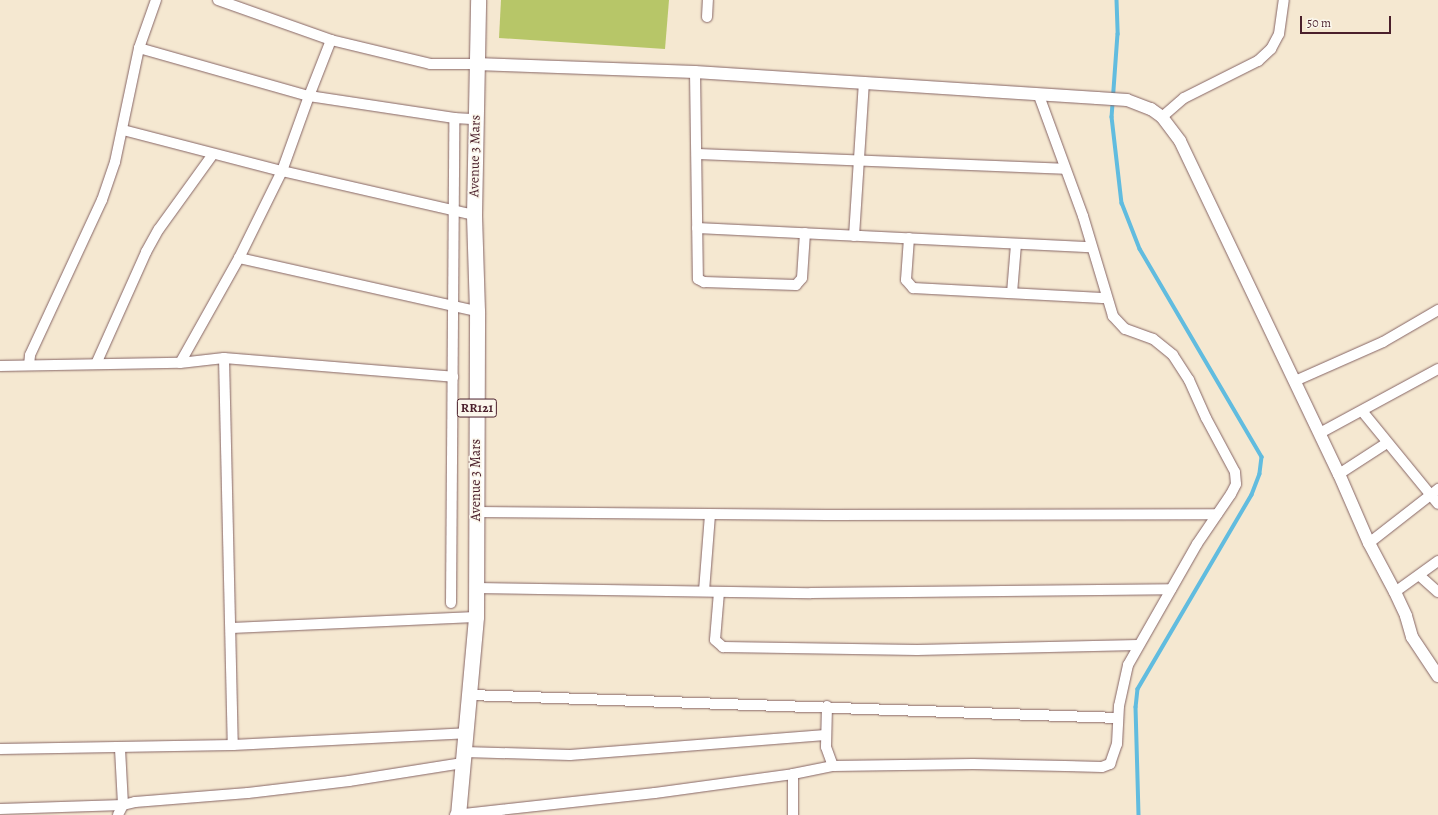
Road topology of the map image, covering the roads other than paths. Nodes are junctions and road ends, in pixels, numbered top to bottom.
1 (156, 0) edge
2 (218, 0) edge
3 (478, 0) edge
4 (708, 0) edge
5 (1284, 0) edge
6 (707, 18) dead end
7 (331, 40) junction
8 (139, 48) junction
9 (476, 64) junction
10 (695, 72) junction
11 (864, 83) junction
12 (309, 96) junction
13 (1039, 96) junction
14 (1162, 117) junction
15 (454, 118) junction
16 (476, 119) junction
17 (123, 130) junction
18 (213, 154) junction
19 (697, 154) junction
20 (860, 160) junction
21 (1065, 169) junction
22 (282, 171) junction
23 (452, 212) junction
24 (474, 215) junction
25 (697, 228) junction
26 (806, 233) junction
27 (854, 236) junction
28 (909, 238) junction
29 (1016, 244) junction
30 (1091, 247) junction
31 (239, 258) junction
32 (1012, 293) junction
33 (1107, 298) junction
34 (452, 304) junction
35 (1438, 310) edge
36 (477, 311) junction
37 (224, 358) junction
38 (180, 363) junction
39 (96, 364) junction
40 (29, 365) junction
41 (0, 366) edge
42 (1438, 369) edge
43 (453, 377) junction
44 (1295, 381) junction
45 (1362, 411) junction
46 (1320, 433) junction
47 (1387, 444) junction
48 (1339, 474) junction
49 (1438, 489) edge
50 (1429, 495) junction
51 (1438, 504) edge
52 (476, 512) junction
53 (710, 514) junction
54 (1217, 514) junction
55 (1369, 543) junction
56 (1438, 561) edge
57 (1420, 576) junction
58 (476, 588) junction
59 (1171, 589) junction
60 (704, 591) junction
61 (719, 592) junction
62 (1395, 592) junction
63 (1438, 592) edge
64 (451, 603) dead end
65 (476, 617) junction
66 (231, 628) junction
67 (1138, 645) junction
68 (1438, 676) edge
69 (470, 695) junction
70 (827, 706) junction
71 (1118, 718) junction
72 (466, 733) junction
73 (825, 735) junction
74 (233, 746) junction
75 (0, 749) edge
76 (120, 749) junction
77 (464, 757) junction
78 (833, 766) junction
79 (793, 774) junction
80 (123, 805) junction
81 (0, 810) edge
82 (118, 815) edge
83 (457, 815) edge
84 (793, 815) edge

1 - 8 street
2 - 7 street
3 - 9 main road, Avenue 3 Mars / RR121
4 - 6 street
5 - 14 street
7 - 9 street
7 - 12 street
8 - 12 street
8 - 17 street
9 - 10 street
9 - 16 main road, Avenue 3 Mars / RR121
10 - 11 street
10 - 19 street
11 - 13 street
11 - 20 street
12 - 15 street
12 - 22 street
13 - 14 street
13 - 21 street
14 - 44 street
15 - 16 street
15 - 23 street
16 - 24 main road, Avenue 3 Mars / RR121
17 - 18 street
17 - 40 street
18 - 22 street
18 - 39 street
19 - 20 street
19 - 25 street
20 - 21 street
20 - 27 street
21 - 30 street
22 - 23 street
22 - 31 street
23 - 24 street
23 - 34 street
24 - 36 main road, Avenue 3 Mars / RR121
25 - 26 street
25 - 26 street
26 - 27 street
27 - 28 street
28 - 29 street
28 - 32 street
29 - 30 street
29 - 32 street
30 - 33 street
31 - 34 street
31 - 38 street
32 - 33 street
33 - 54 street
34 - 36 street
34 - 43 street
35 - 44 street
36 - 52 main road, Avenue 3 Mars / RR121
37 - 38 street
37 - 43 street
37 - 66 street
38 - 39 street
39 - 40 street
40 - 41 street
42 - 45 street
43 - 64 street
44 - 46 street
45 - 46 street
45 - 47 street
46 - 48 street
47 - 48 street
47 - 50 street
48 - 55 street
49 - 50 street
50 - 51 street
50 - 55 street
52 - 53 street
52 - 58 main road, Avenue 3 Mars / RR121
53 - 54 street
53 - 60 street
54 - 59 street
55 - 62 street
56 - 57 street
57 - 62 street
57 - 63 street
58 - 60 street
58 - 65 main road, Avenue 3 Mars / RR121
59 - 61 street
59 - 67 street
60 - 61 street
61 - 67 street
62 - 68 street
65 - 66 street
65 - 69 main road, Avenue 3 Mars / RR121
66 - 74 street
67 - 71 street
69 - 70 street
69 - 72 main road, Avenue 3 Mars / RR121
70 - 71 street
70 - 73 street
71 - 78 street
72 - 74 street
72 - 77 main road, Avenue 3 Mars / RR121
73 - 77 street
73 - 78 street
74 - 76 street
75 - 76 street
76 - 80 street
77 - 80 street
77 - 83 main road, Avenue 3 Mars / RR121
78 - 79 street
79 - 83 street
79 - 84 street
80 - 81 street
80 - 82 street

